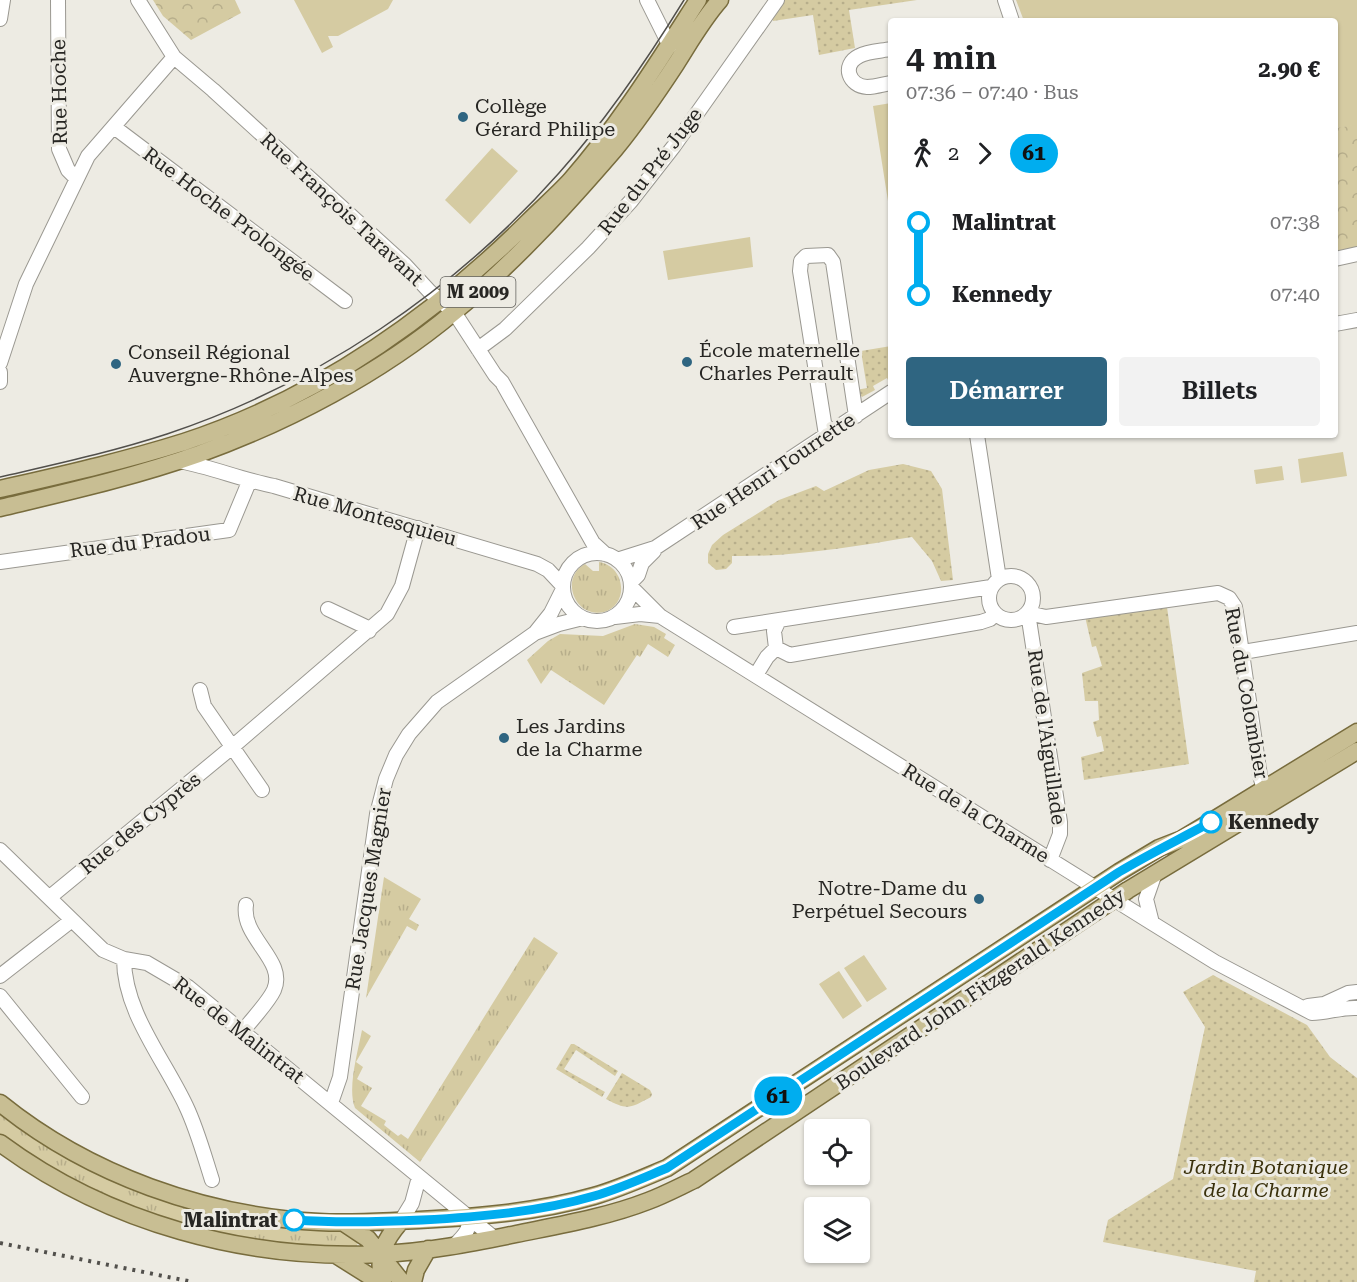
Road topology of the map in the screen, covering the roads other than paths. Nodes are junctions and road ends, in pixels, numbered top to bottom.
1 (3, 0) edge
2 (58, 0) edge
3 (138, 0) edge
4 (646, 0) edge
5 (777, 0) edge
6 (1005, 0) edge
7 (711, 2) edge
8 (1011, 18) edge
9 (0, 19) edge
10 (670, 46) junction
11 (888, 50) edge
12 (174, 57) junction
13 (888, 84) edge
14 (114, 127) junction
15 (76, 178) junction
16 (1357, 254) edge
17 (1338, 258) edge
18 (345, 301) dead end
19 (441, 301) junction
20 (454, 312) junction
21 (1357, 321) edge
22 (1338, 324) edge
23 (478, 349) junction
24 (0, 363) edge
25 (0, 372) edge
26 (0, 382) edge
27 (888, 394) edge
28 (856, 416) junction
29 (826, 435) junction
30 (977, 438) edge
31 (179, 461) junction
32 (249, 482) junction
33 (0, 489) edge
34 (2, 507) edge
35 (418, 528) junction
36 (655, 548) junction
37 (611, 557) junction
38 (0, 562) edge
39 (995, 583) junction
40 (631, 585) junction
41 (563, 588) junction
42 (328, 609) dead end
43 (1028, 613) junction
44 (995, 614) junction
45 (660, 616) junction
46 (615, 617) junction
47 (583, 618) junction
48 (779, 620) junction
49 (734, 627) dead end
50 (369, 631) junction
51 (535, 633) junction
52 (1357, 633) edge
53 (777, 648) junction
54 (1243, 652) junction
55 (756, 675) junction
56 (200, 690) dead end
57 (1357, 732) edge
58 (231, 748) junction
59 (1357, 751) edge
60 (1264, 789) junction
61 (262, 790) dead end
62 (0, 850) edge
63 (1050, 860) junction
64 (1154, 876) junction
65 (1096, 888) junction
66 (50, 897) junction
67 (1115, 900) junction
68 (246, 905) dead end
69 (72, 920) junction
70 (1152, 923) junction
71 (124, 958) junction
72 (0, 976) edge
73 (1357, 992) edge
74 (0, 996) edge
75 (1296, 1005) junction
76 (1357, 1008) edge
77 (243, 1031) junction
78 (82, 1097) dead end
79 (0, 1103) edge
80 (331, 1103) junction
81 (0, 1143) edge
82 (418, 1177) junction
83 (212, 1180) dead end
84 (468, 1217) junction
85 (401, 1221) junction
86 (344, 1222) junction
87 (494, 1238) junction
88 (456, 1244) junction
89 (428, 1249) junction
90 (335, 1254) junction
91 (381, 1254) junction
92 (381, 1282) edge
93 (402, 1282) edge
94 (413, 1282) edge

1 - 9 street
2 - 15 street, Rue Hoche
3 - 12 street, Rue François Taravant
4 - 10 street
5 - 23 street, Rue du Pré Juge
6 - 8 street
7 - 10 main road, M 2009
7 - 20 main road, M 2009
10 - 19 main road, M 2009
11 - 13 street
12 - 14 street
12 - 19 street, Rue François Taravant
14 - 15 street
14 - 18 street, Rue Hoche Prolongée
15 - 24 street
16 - 17 street
19 - 20 street, Rue François Taravant
19 - 33 main road, M 2009
20 - 23 street, Rue François Taravant
20 - 31 main road, M 2009
21 - 22 street
23 - 37 street, Rue François Taravant
25 - 26 street
27 - 28 street, Rue Henri Tourrette
28 - 29 street, Rue Henri Tourrette
28 - 29 street
29 - 36 street, Rue Henri Tourrette
30 - 39 street
31 - 32 street, Rue Montesquieu
31 - 34 main road, M 2009
32 - 35 street, Rue Montesquieu
32 - 38 street, Rue du Pradou
35 - 41 street, Rue Montesquieu
35 - 50 street, Rue des Cyprès
36 - 37 street
36 - 40 street
37 - 40 street
37 - 41 street
39 - 43 street
39 - 44 street
39 - 48 street
40 - 45 street, Rue de la Charme
40 - 46 street
41 - 47 street
41 - 51 street
42 - 50 street
43 - 44 street
43 - 54 street, Rue du Colombier
43 - 63 street, Rue de l'Aiguillade
44 - 53 street
45 - 46 street
45 - 55 street, Rue de la Charme
46 - 47 street
47 - 51 street
48 - 49 street
48 - 53 street
50 - 58 street, Rue des Cyprès
51 - 80 street, Rue Jacques Magnier
52 - 54 street
53 - 55 street
54 - 60 street, Rue du Colombier
55 - 63 street, Rue de la Charme
56 - 58 street
57 - 60 main road, Boulevard John Fitzgerald Kennedy
58 - 61 street
58 - 66 street, Rue des Cyprès
59 - 64 main road, Boulevard John Fitzgerald Kennedy
60 - 65 main road, Boulevard John Fitzgerald Kennedy
62 - 66 street, Rue de Malintrat
63 - 65 street, Rue de la Charme
64 - 67 main road, Boulevard John Fitzgerald Kennedy
64 - 70 street
65 - 67 street, Rue de la Charme
65 - 84 main road, Boulevard John Fitzgerald Kennedy
66 - 69 street, Rue de Malintrat
67 - 70 street, Rue de la Charme
67 - 87 main road, Boulevard John Fitzgerald Kennedy
68 - 77 street
69 - 71 street, Rue de Malintrat
69 - 72 street
70 - 75 street, Rue de la Charme
71 - 77 street, Rue de Malintrat
71 - 83 street
73 - 75 street
74 - 78 street
75 - 76 street, Rue de la Charme
77 - 80 street, Rue de Malintrat
79 - 86 main road, Boulevard John Fitzgerald Kennedy
80 - 82 street, Rue de Malintrat
81 - 90 main road, Boulevard John Fitzgerald Kennedy
82 - 84 street, Rue de Malintrat
82 - 85 street
84 - 85 main road, Boulevard John Fitzgerald Kennedy
84 - 87 street, Rue de Malintrat
84 - 88 street
85 - 86 main road, Boulevard John Fitzgerald Kennedy
85 - 91 main road
86 - 91 main road
87 - 88 main road, Boulevard John Fitzgerald Kennedy
88 - 89 main road, Boulevard John Fitzgerald Kennedy
89 - 91 main road, Boulevard John Fitzgerald Kennedy
89 - 94 main road
90 - 91 main road, Boulevard John Fitzgerald Kennedy
90 - 92 main road
91 - 92 main road
91 - 93 main road

